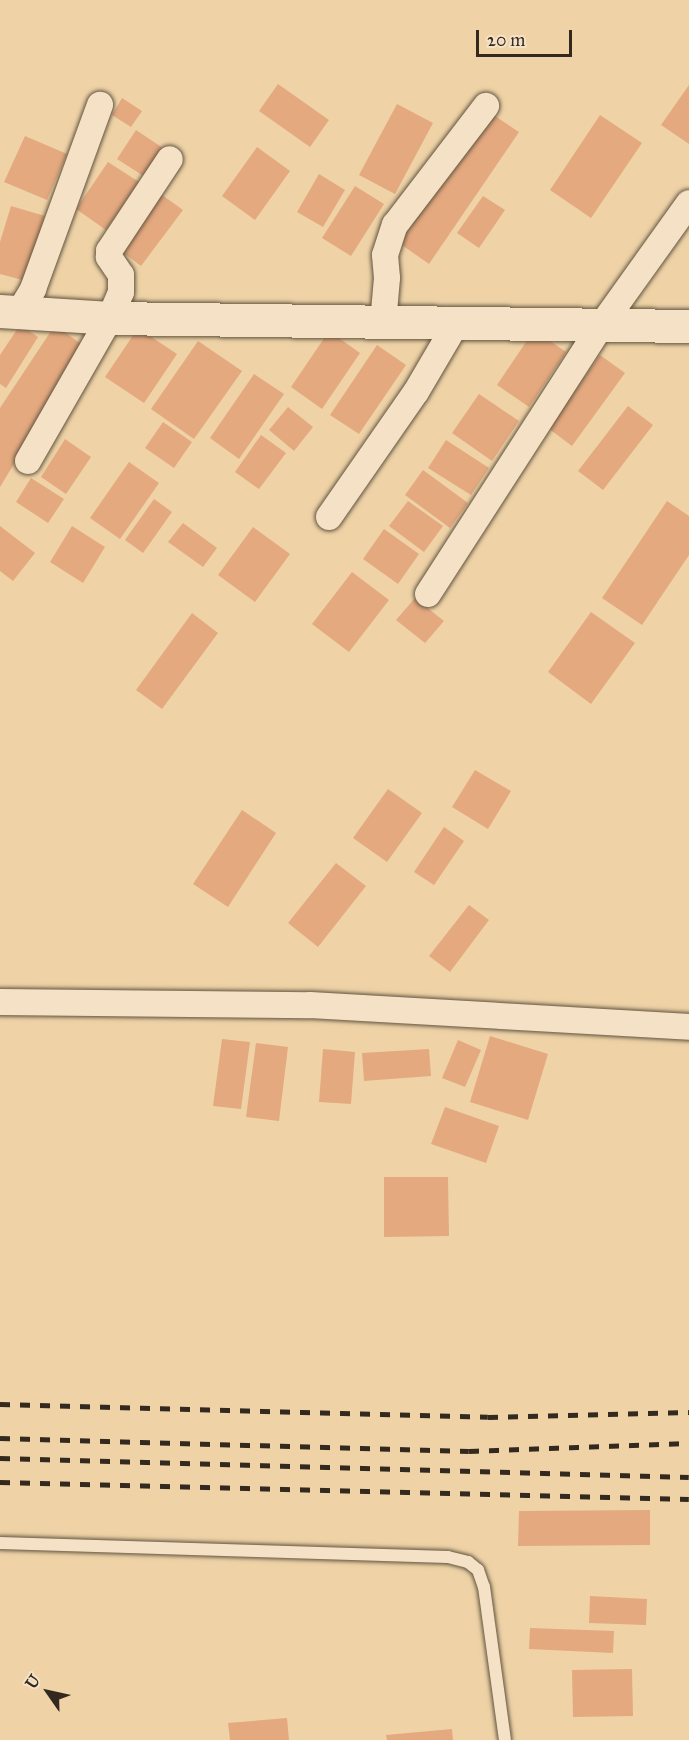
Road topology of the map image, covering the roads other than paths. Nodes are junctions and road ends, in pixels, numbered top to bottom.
1 (100, 105) dead end
2 (486, 106) dead end
3 (170, 159) dead end
4 (689, 204) edge
5 (10, 311) edge
6 (110, 318) junction
7 (457, 322) junction
8 (383, 323) junction
9 (601, 326) junction
10 (689, 326) edge
11 (28, 461) dead end
12 (329, 517) dead end
13 (428, 594) dead end
14 (0, 1002) edge
15 (689, 1027) edge
16 (0, 1543) edge
17 (505, 1740) edge

1 - 5 street
2 - 8 street
3 - 6 street
4 - 9 street
5 - 6 main road
6 - 8 main road
6 - 11 street
7 - 8 main road
7 - 9 main road
7 - 12 street
9 - 10 main road
9 - 13 street
14 - 15 street
16 - 17 lane

